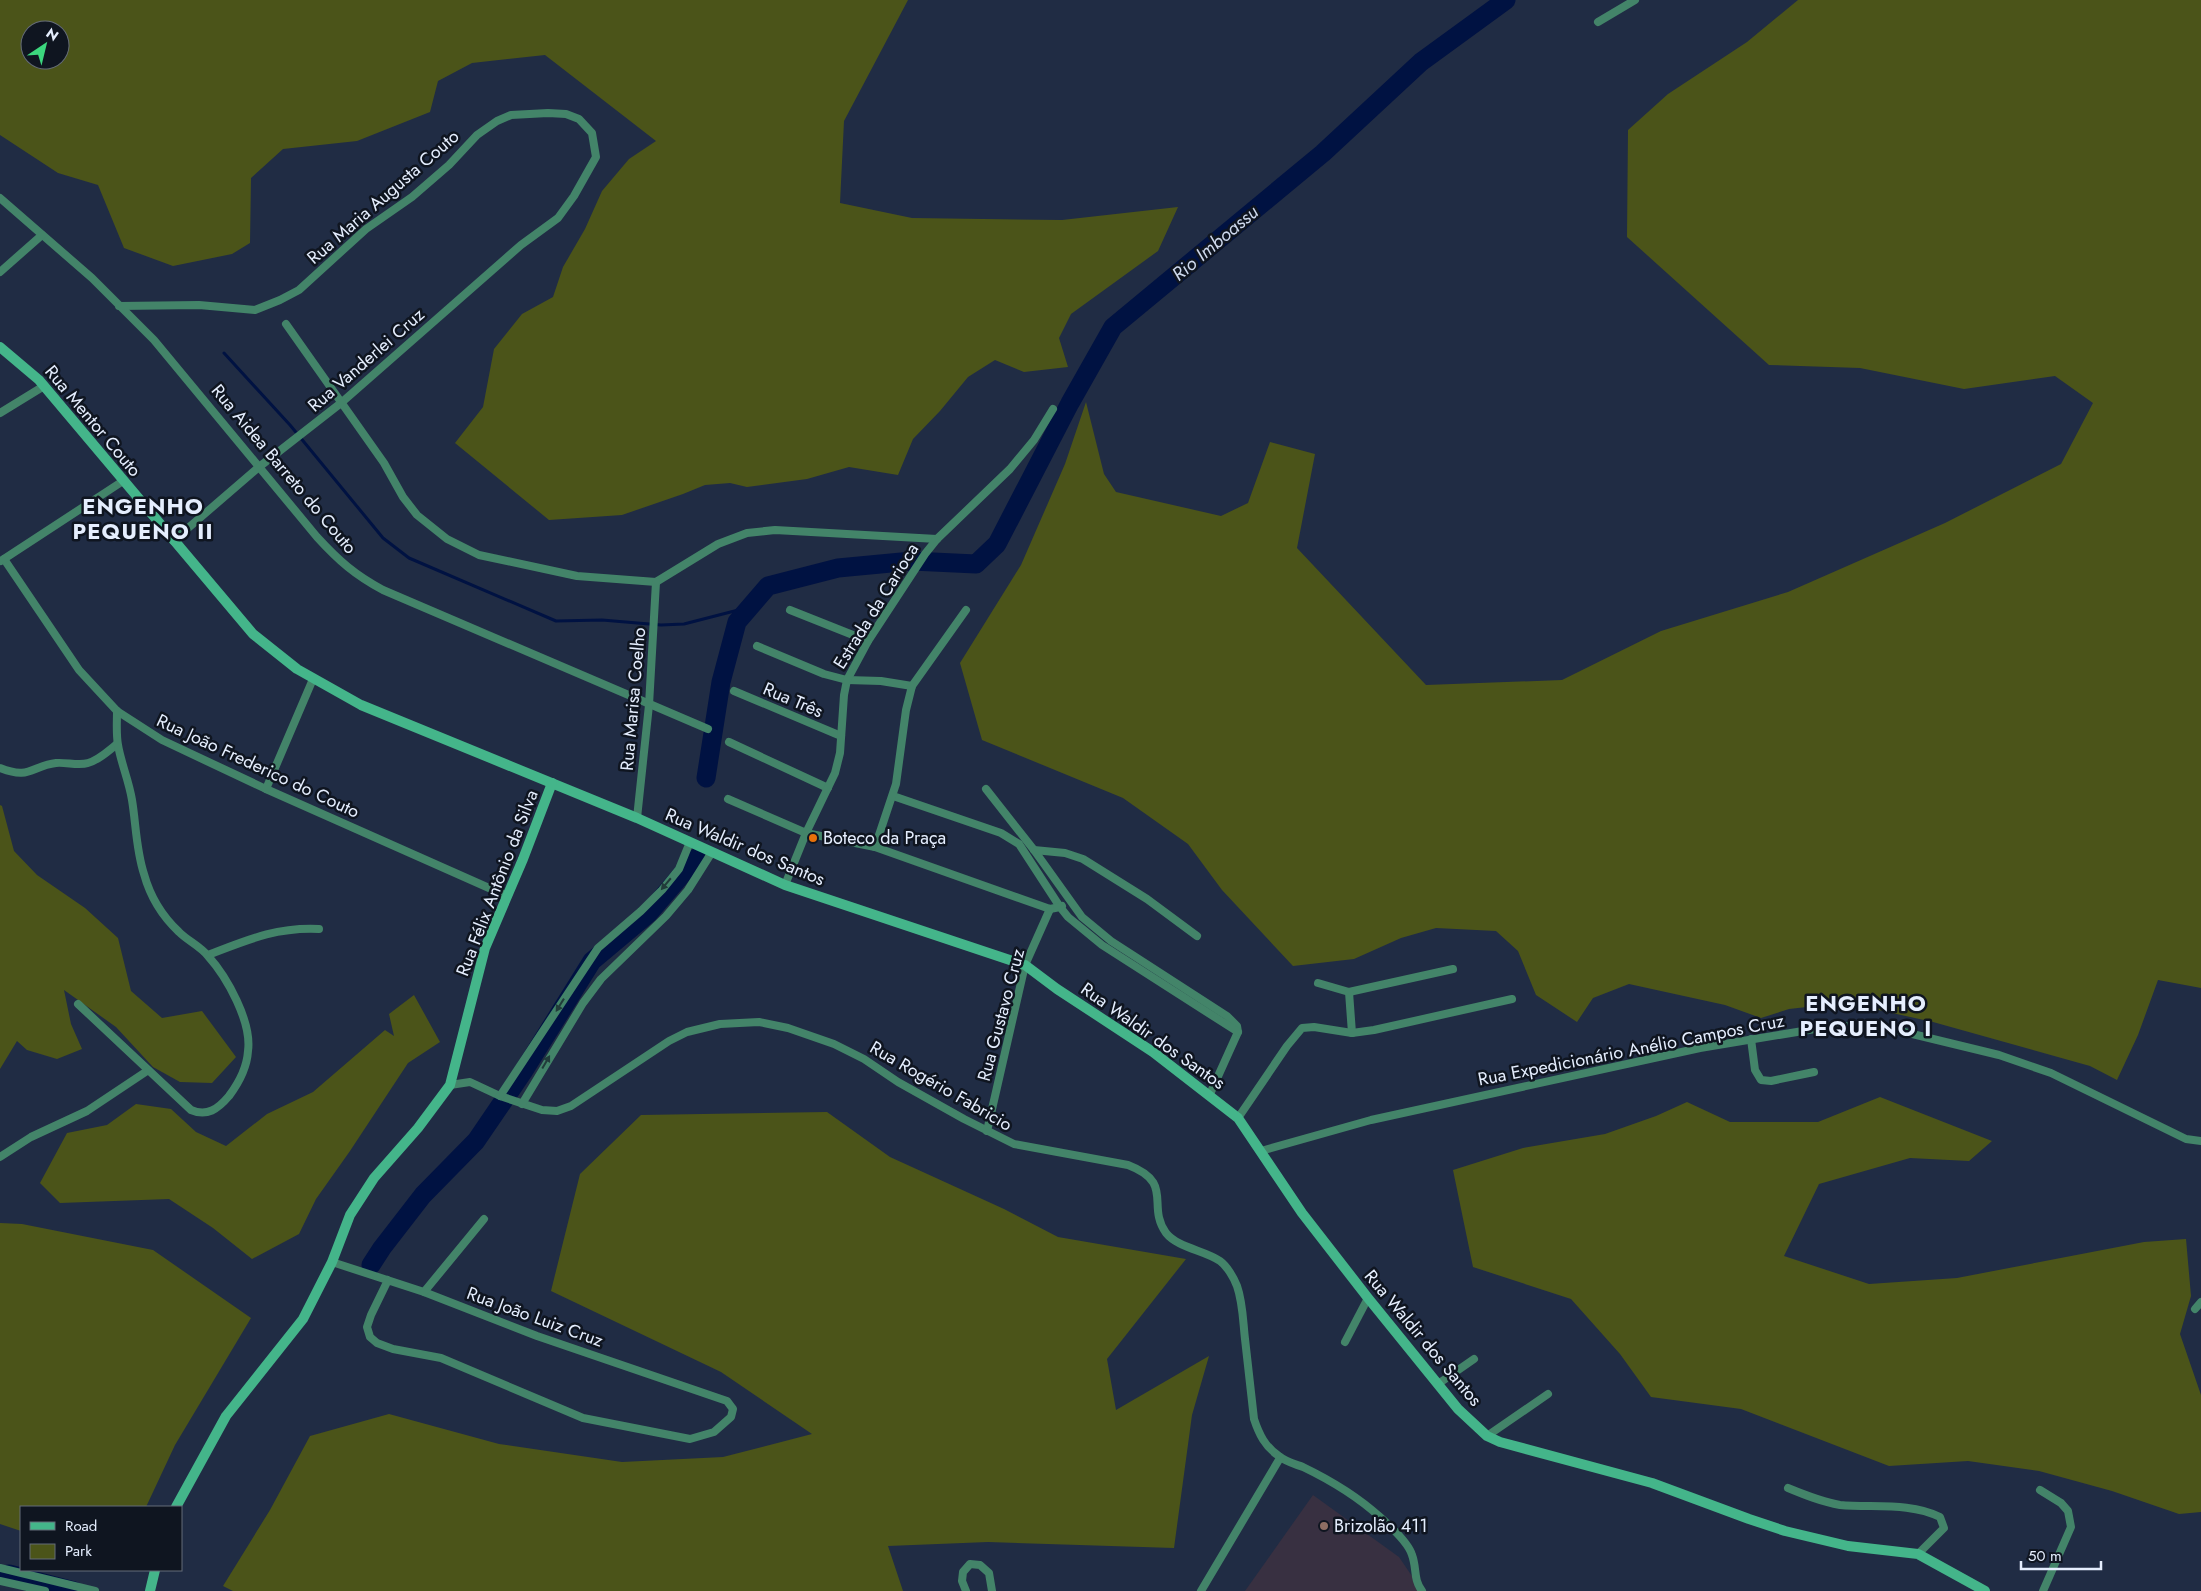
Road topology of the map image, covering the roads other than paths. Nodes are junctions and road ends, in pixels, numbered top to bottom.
1 (1635, 0) edge
2 (1598, 22) dead end
3 (574, 196) joint
4 (0, 198) edge
5 (42, 235) junction
6 (0, 272) edge
7 (119, 306) junction
8 (286, 324) dead end
9 (0, 347) edge
10 (44, 386) junction
11 (341, 403) junction
12 (1053, 409) dead end
13 (0, 413) edge
14 (259, 467) junction
15 (123, 481) junction
16 (936, 539) junction
17 (173, 540) junction
18 (2, 561) edge
19 (656, 582) junction
20 (216, 589) joint
21 (790, 610) dead end
22 (966, 610) dead end
23 (868, 641) junction
24 (757, 646) dead end
25 (313, 678) junction
26 (847, 680) junction
27 (912, 686) junction
28 (734, 691) dead end
29 (649, 705) junction
30 (118, 711) junction
31 (708, 730) dead end
32 (841, 736) junction
33 (729, 742) dead end
34 (118, 744) junction
35 (0, 768) edge
36 (552, 783) junction
37 (828, 788) junction
38 (986, 788) dead end
39 (266, 789) junction
40 (893, 796) junction
41 (728, 799) dead end
42 (637, 818) junction
43 (806, 833) junction
44 (690, 842) junction
45 (875, 847) junction
46 (1034, 850) junction
47 (712, 852) junction
48 (784, 884) junction
49 (507, 896) junction
50 (1068, 900) junction
51 (1060, 907) junction
52 (1050, 909) junction
53 (318, 929) dead end
54 (1196, 936) dead end
55 (208, 955) junction
56 (1025, 965) junction
57 (1453, 969) dead end
58 (1318, 983) dead end
59 (1349, 992) junction
60 (1512, 1000) dead end
61 (78, 1004) dead end
62 (1238, 1029) junction
63 (1352, 1032) junction
64 (1751, 1039) junction
65 (147, 1071) junction
66 (1814, 1072) dead end
67 (450, 1085) junction
68 (1210, 1094) junction
69 (500, 1096) junction
70 (522, 1104) junction
71 (1238, 1118) junction
72 (987, 1131) junction
73 (2201, 1141) edge
74 (1261, 1151) junction
75 (0, 1157) edge
76 (484, 1219) dead end
77 (332, 1262) junction
78 (388, 1280) junction
79 (424, 1292) junction
80 (1368, 1298) junction
81 (2201, 1302) edge
82 (2196, 1309) dead end
83 (1345, 1342) dead end
84 (1474, 1359) dead end
85 (1438, 1384) junction
86 (1548, 1394) dead end
87 (1487, 1436) junction
88 (1280, 1458) junction
89 (1788, 1488) dead end
90 (2040, 1490) dead end
91 (177, 1506) edge
92 (1918, 1554) junction
93 (0, 1568) edge
94 (155, 1571) edge
95 (0, 1580) edge
96 (45, 1591) edge
97 (95, 1591) edge
98 (150, 1591) edge
99 (966, 1591) edge
100 (992, 1591) edge
101 (1201, 1591) edge
102 (1422, 1591) edge
103 (1985, 1591) edge
104 (2043, 1591) edge

1 - 2 street
3 - 7 street, Rua Maria Augusta Couto
3 - 11 street, Rua Vanderlei Cruz
4 - 5 street, Rua Aidea Barreto do Couto
5 - 6 street
5 - 7 street, Rua Aidea Barreto do Couto
7 - 14 street, Rua Aidea Barreto do Couto
8 - 11 street
9 - 10 street, Rua Mentor Couto
10 - 13 street
10 - 15 street, Rua Mentor Couto
11 - 14 street, Rua Vanderlei Cruz
11 - 19 street
12 - 16 street, Estrada da Carioca
14 - 17 street, Rua Vanderlei Cruz
14 - 29 street, Rua Aidea Barreto do Couto
15 - 17 street, Rua Mentor Couto
15 - 18 street
16 - 19 street
16 - 23 street, Estrada da Carioca
17 - 20 street, Rua Mentor Couto
18 - 30 street, Rua João Frederico do Couto
19 - 29 street, Rua Marisa Coelho
20 - 25 street, Rua Waldir dos Santos
21 - 23 street
22 - 27 street
23 - 26 street, Estrada da Carioca
24 - 26 street
25 - 36 street, Rua Waldir dos Santos
25 - 39 street
26 - 27 street
26 - 32 street, Estrada da Carioca
27 - 40 street
28 - 32 street, Rua Três
29 - 31 street, Rua Aidea Barreto do Couto
29 - 42 street, Rua Marisa Coelho
30 - 34 street
30 - 39 street, Rua João Frederico do Couto
32 - 37 street, Estrada da Carioca
33 - 37 street
34 - 35 street
34 - 55 street
36 - 42 street, Rua Waldir dos Santos
36 - 49 street, Rua Félix Antônio da Silva
37 - 43 street, Estrada da Carioca
38 - 46 street
39 - 49 street, Rua João Frederico do Couto
40 - 45 street
40 - 51 street
41 - 43 street, Rua Waldir dos Santos
42 - 44 street, Rua Waldir dos Santos
43 - 45 street, Rua Waldir dos Santos
43 - 48 street, Estrada da Carioca
44 - 47 street, Rua Waldir dos Santos
44 -> 69 street
45 - 52 street, Rua Waldir dos Santos
46 - 50 street
46 - 54 street
47 - 48 street, Rua Waldir dos Santos
70 -> 47 street
48 - 56 street, Rua Waldir dos Santos
49 - 67 street, Rua Félix Antônio da Silva
50 - 51 street
50 - 62 street
51 - 52 street
51 - 62 street
52 - 56 street, Rua Gustavo Cruz
53 - 55 street
55 - 65 street
56 - 68 street, Rua Waldir dos Santos
56 - 72 street, Rua Gustavo Cruz
57 - 59 street
58 - 59 street
59 - 63 street
60 - 63 street
61 - 65 street
62 - 68 street
63 - 71 street
64 - 66 street
64 - 73 street, Rua Expedicionário Anélio Campos Cruz
64 - 74 street, Rua Expedicionário Anélio Campos Cruz
65 - 75 street
67 - 69 street, Rua Rogério Fabricio
67 - 77 street, Rua Félix Antônio da Silva
68 - 71 street, Rua Waldir dos Santos
69 - 70 street, Rua Rogério Fabricio
70 - 72 street, Rua Rogério Fabricio
71 - 74 street, Rua Waldir dos Santos
72 - 88 street, Rua Rogério Fabricio
74 - 80 street, Rua Waldir dos Santos
76 - 79 street
77 - 78 street, Rua João Luiz Cruz
77 - 91 street, Rua Félix Antônio da Silva
78 - 79 street, Rua João Luiz Cruz
78 - 79 street, Rua João Luiz Cruz
80 - 83 street
80 - 85 street, Rua Waldir dos Santos
81 - 82 street
84 - 85 street
85 - 87 street, Rua Waldir dos Santos
86 - 87 street
87 - 92 street, Rua Waldir dos Santos
88 - 101 street
88 - 102 street, Rua Rogério Fabricio
89 - 92 street
90 - 104 street
92 - 103 street, Rua Waldir dos Santos
93 - 97 street
94 - 98 street
95 - 96 street
99 - 100 street

